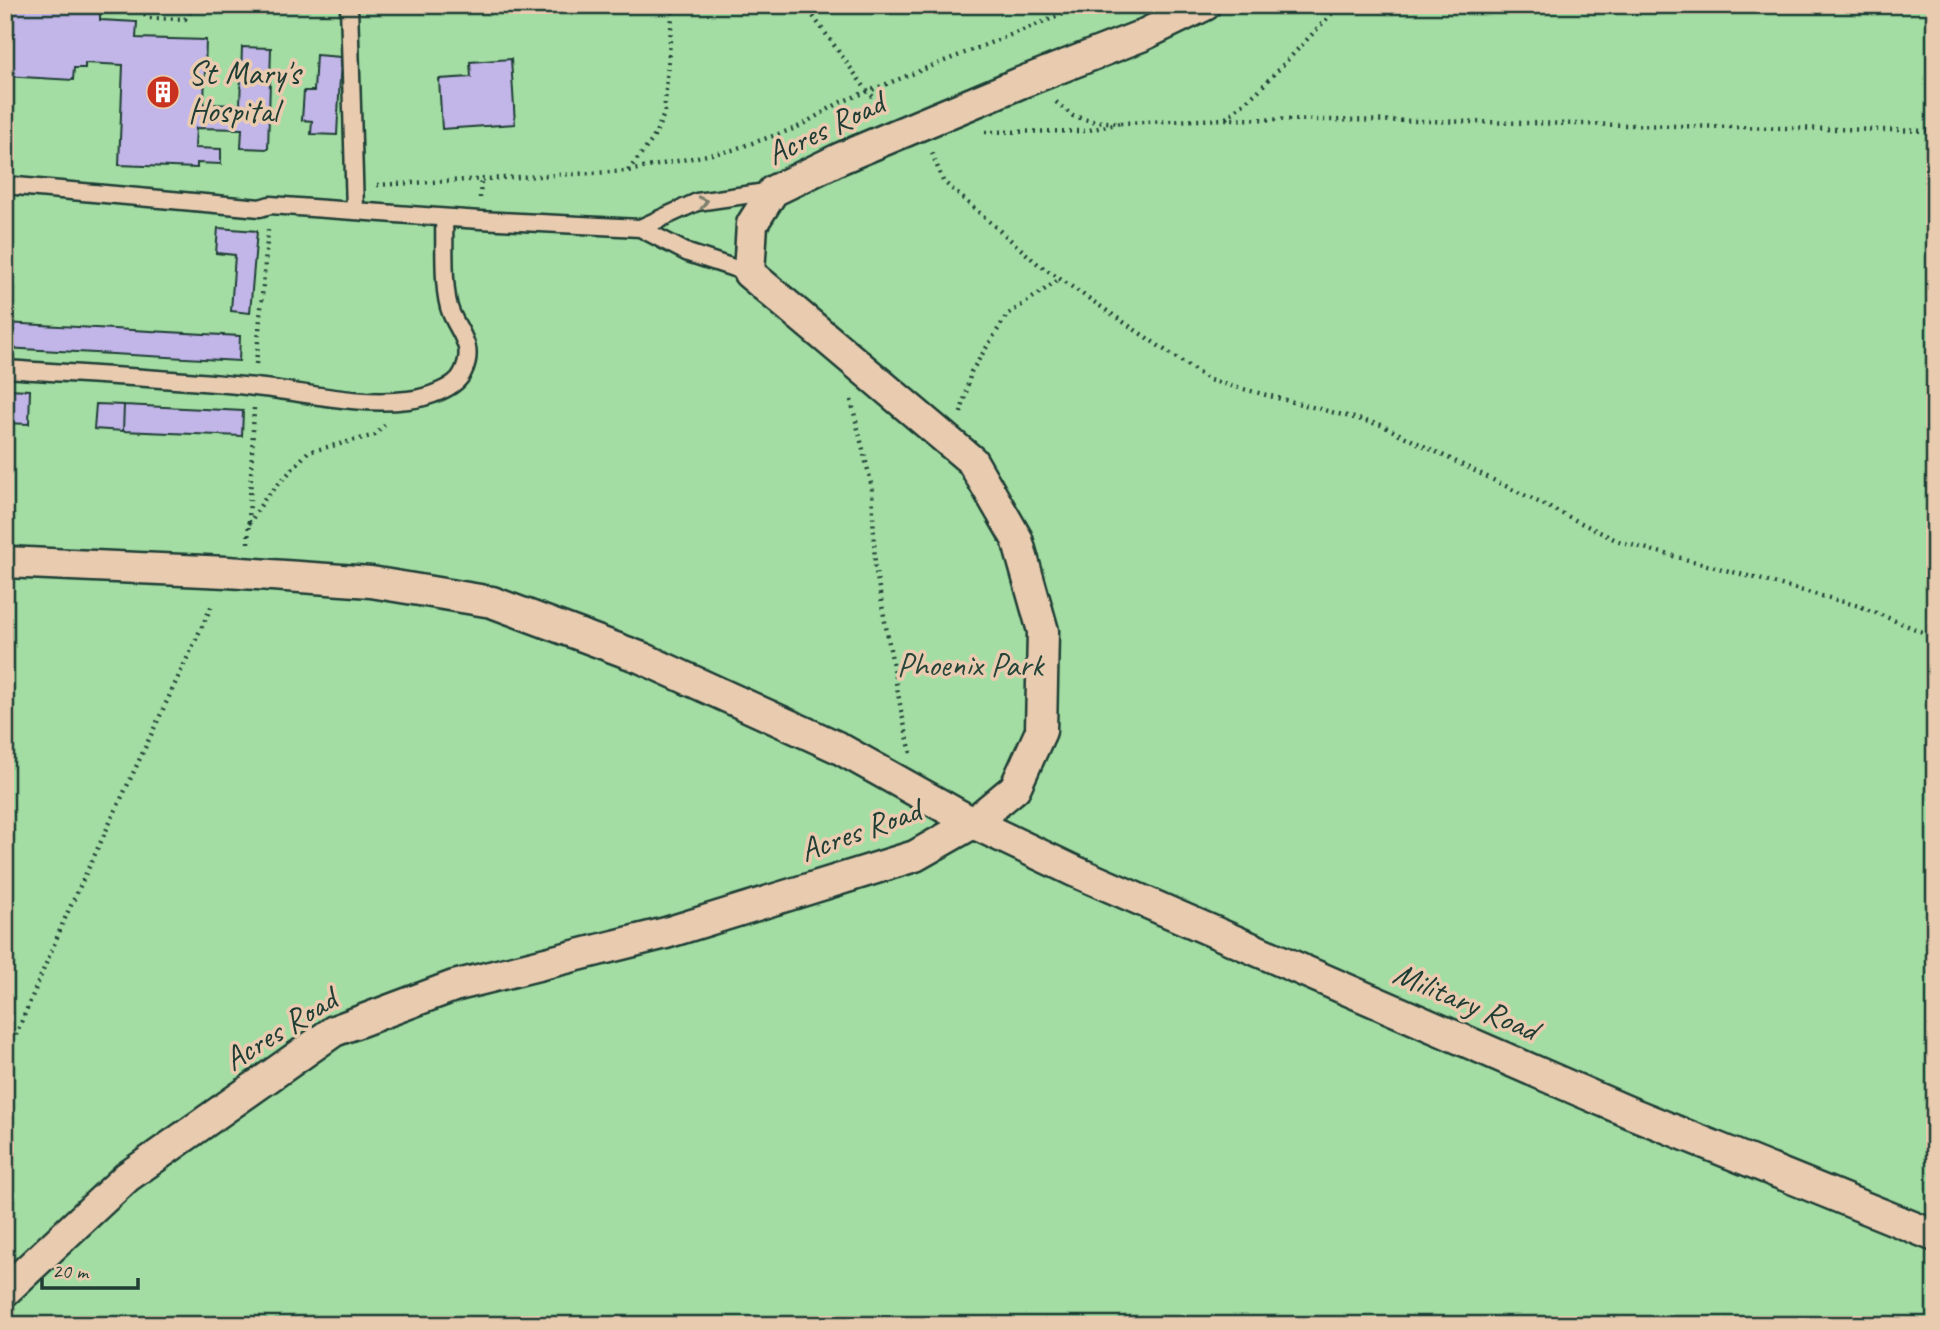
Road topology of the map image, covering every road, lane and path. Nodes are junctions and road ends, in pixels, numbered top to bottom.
1 (195, 5) edge
2 (349, 5) edge
3 (673, 5) edge
4 (804, 5) edge
5 (1086, 5) edge
6 (1206, 5) edge
7 (1340, 5) edge
8 (110, 8) dead end
9 (1039, 75) junction
10 (868, 92) junction
11 (892, 115) dead end
12 (1226, 119) junction
13 (1120, 122) junction
14 (1935, 131) edge
15 (978, 132) dead end
16 (929, 145) dead end
17 (628, 171) junction
18 (481, 180) junction
19 (5, 185) edge
20 (355, 186) junction
21 (773, 191) junction
22 (480, 200) dead end
23 (270, 205) junction
24 (355, 211) junction
25 (444, 218) junction
26 (640, 228) junction
27 (749, 273) junction
28 (1060, 279) junction
29 (5, 369) edge
30 (254, 386) junction
31 (848, 391) dead end
32 (410, 400) junction
33 (953, 445) junction
34 (249, 525) junction
35 (5, 562) edge
36 (237, 573) junction
37 (1935, 636) edge
38 (934, 801) junction
39 (973, 823) junction
40 (5, 1061) edge
41 (1935, 1237) edge
42 (5, 1291) edge

1 - 8 path
2 - 20 lane
3 - 17 path
4 - 10 path
5 - 10 path
6 - 9 street, Acres Road
7 - 12 path
9 - 13 path
9 - 21 street, Acres Road
10 - 11 path
10 - 17 path
12 - 13 path
12 - 14 path
13 - 15 path
16 - 28 path
17 - 18 path
18 - 20 path
18 - 22 path
19 - 23 lane
20 - 24 lane
26 -> 21 lane
21 - 27 street, Acres Road
23 - 24 lane
23 - 30 path
24 - 25 lane
25 - 26 lane
25 - 32 lane
26 - 27 lane
27 - 33 street, Acres Road
28 - 33 path
28 - 37 path
29 - 30 lane
30 - 32 lane
30 - 34 path
31 - 38 path
32 - 34 path
33 - 39 street, Acres Road
34 - 36 path
35 - 36 street, Military Road
36 - 38 street, Military Road
36 - 40 path
38 - 39 street, Military Road
39 - 41 street, Military Road
39 - 42 street, Acres Road

